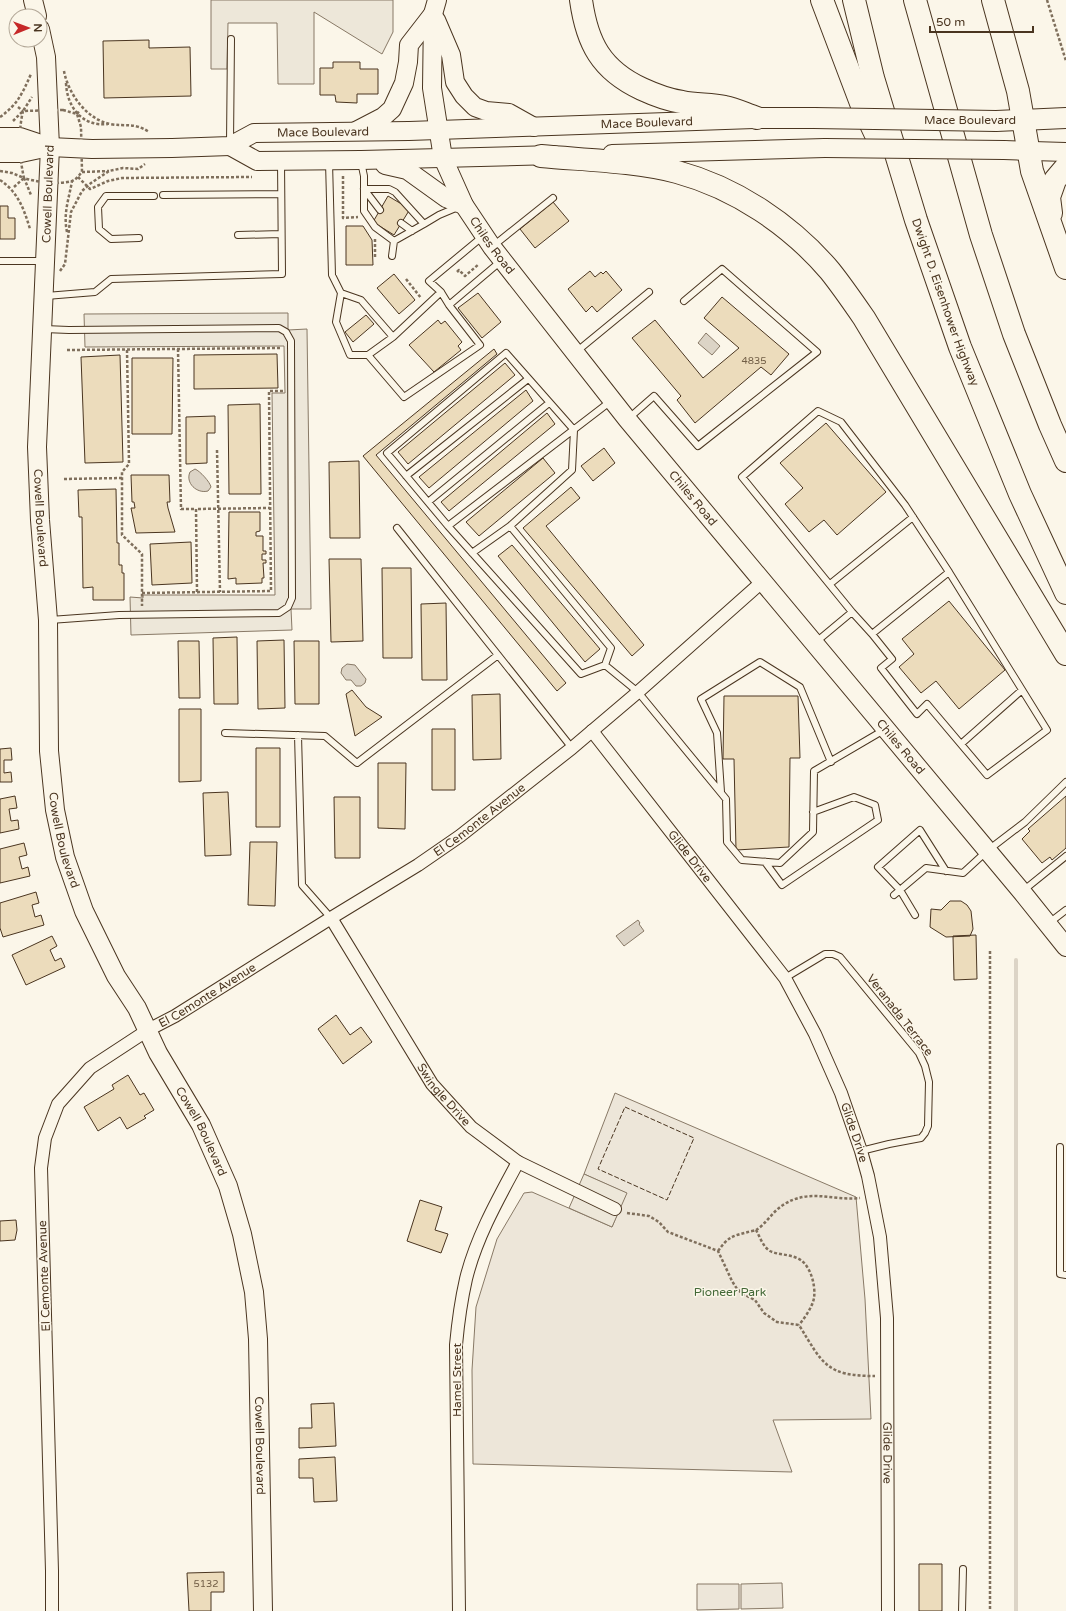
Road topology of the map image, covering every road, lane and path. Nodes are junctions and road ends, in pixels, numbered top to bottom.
1 (581, 0) edge
2 (822, 0) edge
3 (854, 0) edge
4 (915, 0) edge
5 (993, 0) edge
6 (1047, 0) edge
7 (435, 7) edge
8 (231, 39) dead end
9 (44, 48) edge
10 (1066, 61) edge
11 (62, 66) dead end
12 (34, 67) dead end
13 (66, 81) junction
14 (18, 107) dead end
15 (36, 110) dead end
16 (63, 110) dead end
17 (80, 110) dead end
18 (24, 111) junction
19 (77, 114) junction
20 (0, 117) edge
21 (757, 118) junction
22 (1060, 118) edge
23 (1024, 120) junction
24 (110, 124) junction
25 (20, 126) dead end
26 (81, 127) dead end
27 (535, 127) junction
28 (438, 130) junction
29 (353, 133) junction
30 (0, 137) edge
31 (230, 146) junction
32 (50, 147) junction
33 (172, 148) junction
34 (1029, 150) junction
35 (0, 153) edge
36 (541, 156) junction
37 (443, 158) junction
38 (329, 160) junction
39 (361, 160) junction
40 (1064, 160) edge
41 (21, 163) dead end
42 (281, 168) junction
43 (0, 171) edge
44 (109, 171) dead end
45 (78, 177) junction
46 (24, 178) junction
47 (0, 180) edge
48 (67, 181) dead end
49 (72, 181) junction
50 (36, 182) dead end
51 (14, 187) dead end
52 (364, 189) junction
53 (281, 194) junction
54 (163, 195) dead end
55 (154, 196) dead end
56 (553, 198) dead end
57 (32, 202) dead end
58 (464, 205) junction
59 (380, 210) dead end
60 (916, 220) junction
61 (32, 221) dead end
62 (401, 223) dead end
63 (424, 224) junction
64 (1052, 228) junction
65 (412, 231) junction
66 (68, 234) dead end
67 (281, 234) junction
68 (238, 235) dead end
69 (139, 238) dead end
70 (394, 241) junction
71 (493, 248) junction
72 (392, 256) dead end
73 (0, 261) edge
74 (46, 261) junction
75 (1066, 268) edge
76 (441, 292) junction
77 (649, 292) dead end
78 (341, 293) junction
79 (43, 296) junction
80 (684, 300) dead end
81 (449, 305) junction
82 (42, 329) junction
83 (393, 336) junction
84 (178, 349) junction
85 (68, 350) dead end
86 (127, 350) junction
87 (575, 353) junction
88 (282, 355) dead end
89 (368, 355) junction
90 (528, 379) junction
91 (283, 384) dead end
92 (612, 399) junction
93 (549, 403) junction
94 (628, 419) junction
95 (574, 430) junction
96 (217, 450) dead end
97 (1066, 461) edge
98 (406, 476) junction
99 (122, 478) junction
100 (64, 479) dead end
101 (428, 502) junction
102 (270, 508) junction
103 (196, 509) junction
104 (218, 509) junction
105 (913, 517) junction
106 (448, 526) junction
107 (510, 526) junction
108 (397, 528) dead end
109 (472, 553) junction
110 (949, 572) junction
111 (763, 581) junction
112 (830, 584) junction
113 (197, 592) junction
114 (220, 592) junction
115 (142, 593) junction
116 (1066, 593) edge
117 (852, 612) junction
118 (142, 614) junction
119 (48, 620) junction
120 (872, 634) junction
121 (815, 643) junction
122 (1066, 654) edge
123 (498, 655) junction
124 (605, 665) junction
125 (1022, 690) junction
126 (638, 692) junction
127 (885, 730) junction
128 (592, 731) junction
129 (225, 733) dead end
130 (298, 735) junction
131 (961, 744) junction
132 (572, 748) junction
133 (831, 762) junction
134 (1066, 782) edge
135 (720, 792) junction
136 (813, 812) junction
137 (987, 850) junction
138 (1066, 856) edge
139 (765, 862) junction
140 (946, 871) junction
141 (897, 892) junction
142 (1022, 892) junction
143 (1066, 910) edge
144 (915, 915) dead end
145 (331, 918) junction
146 (1048, 924) junction
147 (1066, 947) edge
148 (990, 951) dead end
149 (785, 978) junction
150 (148, 1030) junction
151 (1060, 1147) dead end
152 (861, 1151) junction
153 (518, 1162) junction
154 (872, 1196) junction
155 (615, 1209) joint
156 (756, 1230) junction
157 (718, 1251) junction
158 (1066, 1275) edge
159 (799, 1325) junction
160 (888, 1376) junction
161 (962, 1569) dead end
162 (52, 1611) edge
163 (263, 1611) edge
164 (458, 1611) edge
165 (888, 1611) edge
166 (962, 1611) edge
167 (990, 1611) edge

1 - 21 highway
2 - 60 highway
3 - 60 highway, Dwight D. Eisenhower Highway
4 - 97 highway
5 - 23 highway
6 - 10 path
7 - 27 street
7 - 28 street, Chiles Road
7 - 29 street
8 - 31 lane
9 - 32 street, Cowell Boulevard
11 - 13 path
12 - 20 path
13 - 19 path
13 - 24 path
14 - 18 path
15 - 18 path
16 - 19 path
17 - 19 path
18 - 25 path
19 - 24 path
19 - 26 path
21 - 23 main road, Mace Boulevard, bridge
21 - 27 street, Mace Boulevard
22 - 23 main road, Mace Boulevard
23 - 34 highway
24 - 33 path
27 - 28 street, Mace Boulevard
28 - 29 street, Mace Boulevard
28 - 37 street, Chiles Road
29 - 31 street, Mace Boulevard
30 - 32 street, Mace Boulevard
31 - 33 street, Mace Boulevard
31 - 42 street, Mace Boulevard
32 - 33 street, Mace Boulevard
32 - 35 street, Mace Boulevard
32 - 74 street, Cowell Boulevard
34 - 36 street, Mace Boulevard, bridge
34 - 40 street, Mace Boulevard
34 - 64 highway
36 - 37 street, Mace Boulevard
36 - 122 highway
37 - 39 street, Mace Boulevard
37 - 58 street, Chiles Road
38 - 39 street, Mace Boulevard
38 - 42 street, Mace Boulevard
38 - 78 lane
39 - 52 lane
39 - 58 street
40 - 64 highway
41 - 46 path
42 - 45 path
42 - 53 lane
43 - 46 path
44 - 45 path
45 - 49 path
46 - 50 path
46 - 51 path
46 - 57 path
47 - 61 path
48 - 49 path
49 - 66 path
52 - 59 lane
52 - 63 lane
52 - 70 lane
53 - 54 lane
53 - 67 lane
55 - 69 lane
56 - 71 lane
58 - 63 lane
58 - 71 street, Chiles Road
60 - 116 highway, Dwight D. Eisenhower Highway
62 - 65 lane
63 - 65 lane
64 - 75 highway
65 - 70 lane
67 - 68 lane
67 - 79 lane
70 - 72 lane
71 - 76 lane
71 - 81 lane
71 - 87 street, Chiles Road
73 - 74 lane
74 - 79 street, Cowell Boulevard
76 - 81 lane
76 - 83 lane
77 - 87 lane
78 - 83 lane
78 - 89 lane
79 - 82 street, Cowell Boulevard
80 - 94 lane
81 - 89 lane
82 - 118 lane
82 - 119 street, Cowell Boulevard
83 - 89 lane
84 - 86 path
84 - 88 path
84 - 103 path
85 - 86 path
86 - 99 path
87 - 92 street, Chiles Road
90 - 93 lane
90 - 98 lane
90 - 98 lane
91 - 102 path
92 - 94 street, Chiles Road
92 - 95 lane
93 - 95 lane
93 - 101 lane
94 - 111 street, Chiles Road
95 - 106 lane
95 - 107 lane
96 - 104 path
98 - 101 lane
99 - 100 path
99 - 115 path
101 - 106 lane
102 - 104 path
102 - 114 path
103 - 104 path
103 - 113 path
104 - 114 path
105 - 110 lane
105 - 112 lane
105 - 112 lane
106 - 109 lane
107 - 109 lane
107 - 124 lane
108 - 123 lane
109 - 124 lane
110 - 120 lane
110 - 125 lane
111 - 121 street, Chiles Road
111 - 126 street, El Cemonte Avenue
112 - 117 lane
113 - 114 path
113 - 115 path
115 - 118 path
117 - 120 lane
117 - 121 lane
118 - 119 lane
119 - 150 street, Cowell Boulevard
120 - 131 lane
121 - 127 street, Chiles Road
123 - 130 lane
123 - 132 lane
124 - 126 lane
125 - 131 lane
125 - 131 lane
126 - 128 street, El Cemonte Avenue
126 - 135 lane
127 - 133 lane
127 - 137 street, Chiles Road
128 - 132 street, El Cemonte Avenue
128 - 149 street, Glide Drive
129 - 130 lane
130 - 145 lane
132 - 145 street, El Cemonte Avenue
133 - 135 lane
133 - 136 lane
134 - 137 lane
135 - 139 lane
136 - 139 lane
136 - 139 lane
137 - 140 lane
137 - 142 street, Chiles Road
138 - 142 lane
140 - 141 lane
140 - 141 lane
141 - 144 lane
142 - 146 street, Chiles Road
143 - 146 lane
145 - 150 street, El Cemonte Avenue
145 - 153 street, Swingle Drive
146 - 147 street, Chiles Road
148 - 167 path
149 - 152 street, Glide Drive
149 - 152 lane, Veranada Terrace
150 - 162 street, El Cemonte Avenue
150 - 163 street, Cowell Boulevard
151 - 158 lane
152 - 154 street, Glide Drive
153 - 155 street, Swingle Drive
153 - 164 street, Hamel Street
154 - 156 path
154 - 160 street, Glide Drive
155 - 157 path
156 - 157 path
156 - 159 path
157 - 159 path
159 - 160 path
160 - 165 street, Glide Drive
161 - 166 lane

